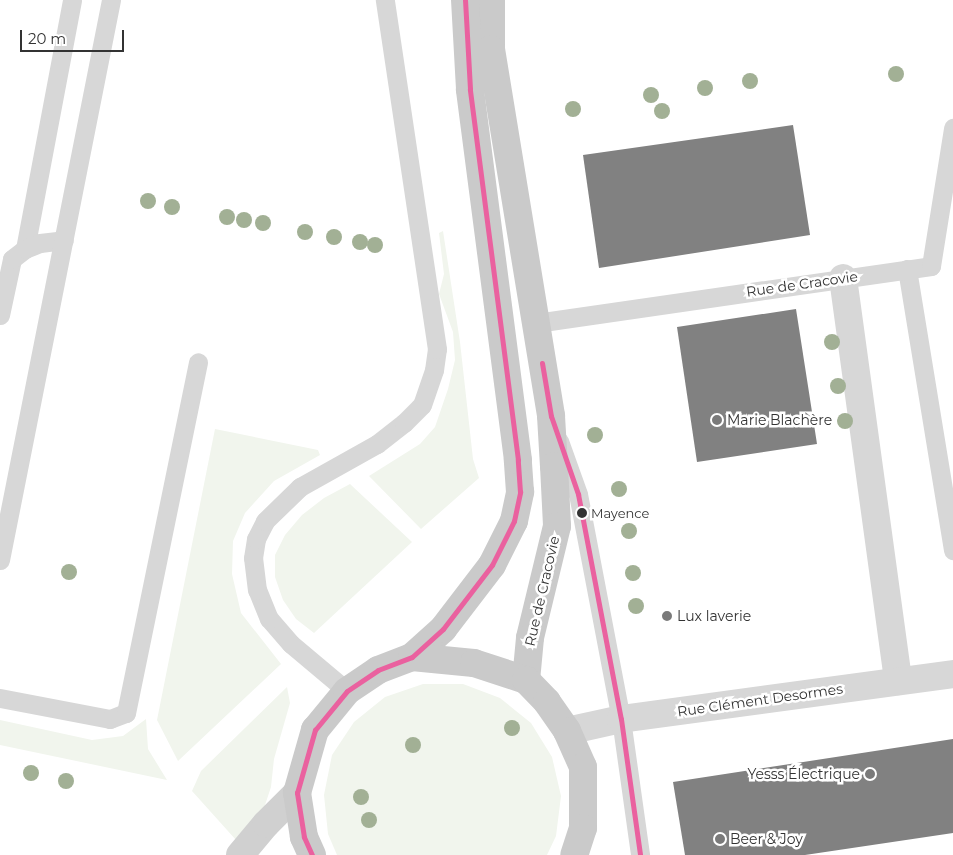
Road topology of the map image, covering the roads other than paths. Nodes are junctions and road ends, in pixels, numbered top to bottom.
1 (72, 0) edge
2 (111, 0) edge
3 (385, 0) edge
4 (465, 0) edge
5 (491, 0) edge
6 (953, 128) edge
7 (64, 240) junction
8 (25, 249) junction
9 (907, 269) junction
10 (843, 278) junction
11 (0, 315) edge
12 (536, 323) junction
13 (198, 362) dead end
14 (551, 416) junction
15 (953, 550) edge
16 (0, 560) edge
17 (412, 657) junction
18 (953, 674) edge
19 (526, 680) junction
20 (898, 682) junction
21 (347, 691) junction
22 (0, 698) edge
23 (621, 719) junction
24 (567, 731) junction
25 (297, 793) junction
26 (240, 855) edge
27 (312, 855) edge
28 (574, 855) edge
29 (640, 855) edge

1 - 8 lane
2 - 7 lane
3 - 21 lane
4 - 17 main road
5 - 12 main road, Rue de Cracovie
6 - 9 lane, Rue de Cracovie
7 - 8 lane
7 - 16 lane
8 - 11 lane
9 - 10 lane, Rue de Cracovie
9 - 15 lane
10 - 12 lane, Rue de Cracovie
10 - 20 street
12 - 14 main road, Rue de Cracovie
13 - 22 lane
14 - 19 main road, Rue de Cracovie
14 - 23 lane
17 - 19 main road
17 - 21 main road
18 - 20 street, Rue Clément Desormes
19 - 24 main road
20 - 23 street, Rue Clément Desormes
21 - 25 main road
23 - 24 street, Rue Clément Desormes
23 - 29 lane
24 - 28 main road
25 - 26 main road
25 - 27 main road

